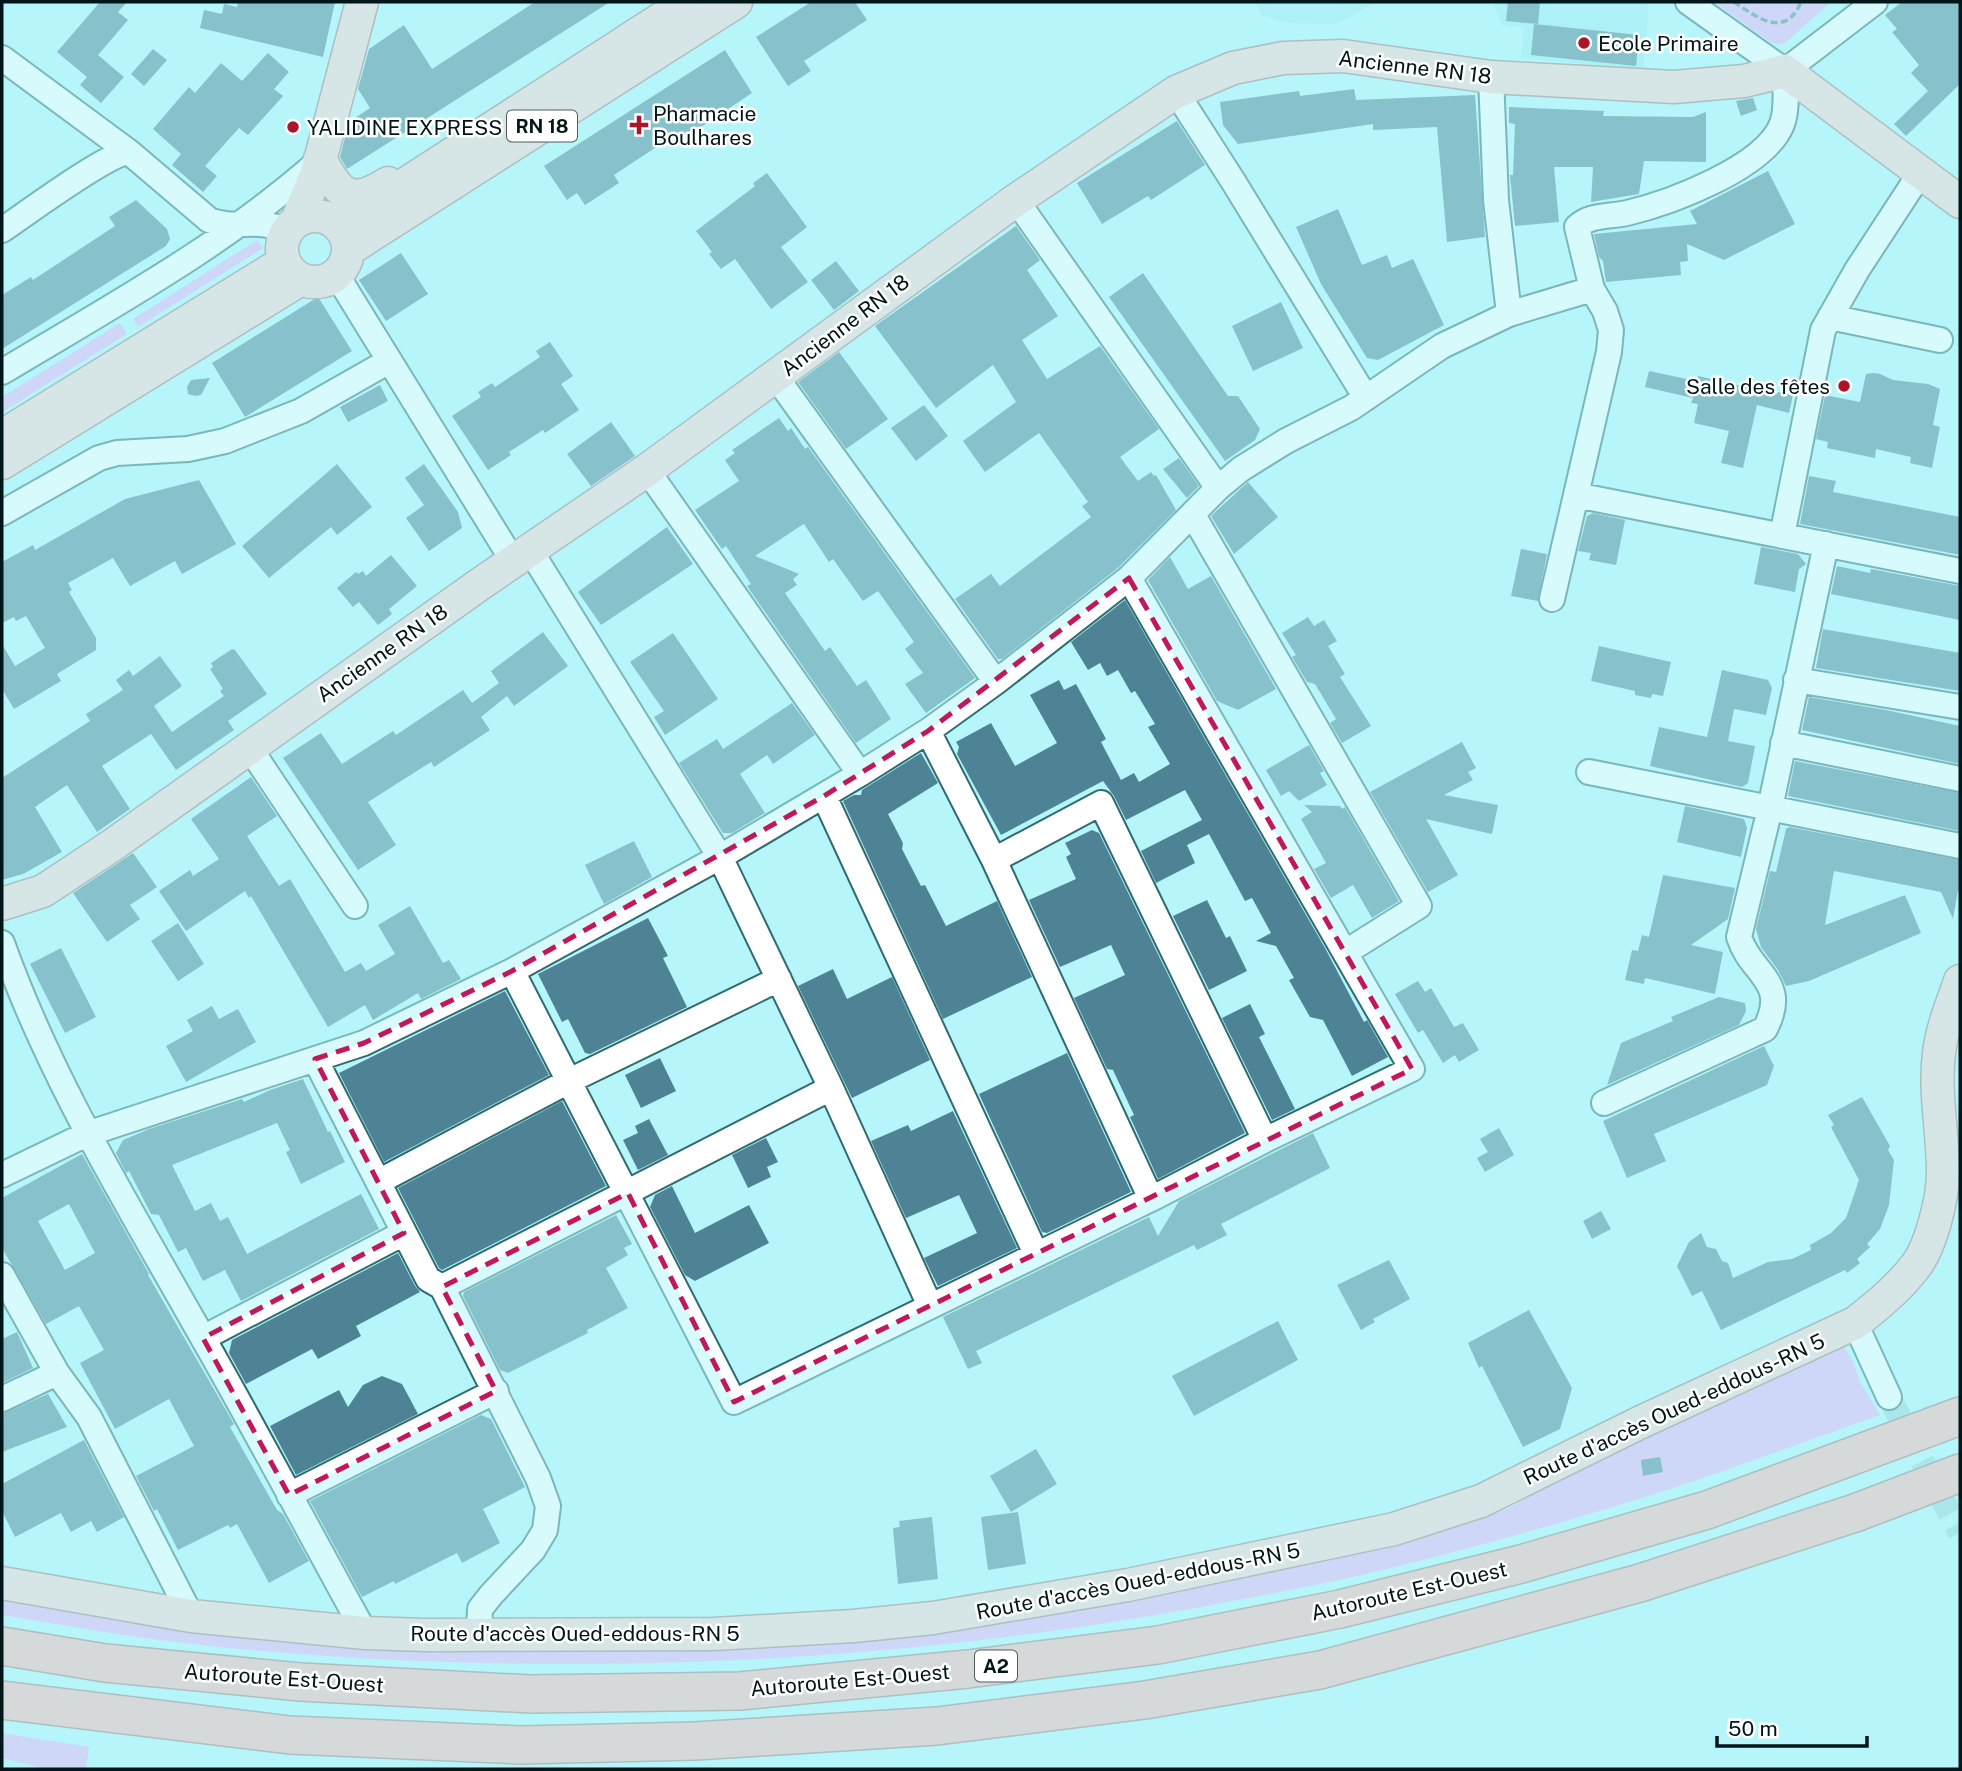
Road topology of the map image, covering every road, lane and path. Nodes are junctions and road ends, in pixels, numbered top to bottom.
1 (362, 2) edge
2 (687, 2) edge
3 (736, 2) edge
4 (1688, 2) edge
5 (1734, 2) edge
6 (1801, 2) edge
7 (1875, 2) edge
8 (2, 58) edge
9 (1786, 71) junction
10 (1491, 77) junction
11 (1175, 92) junction
12 (468, 146) junction
13 (130, 152) junction
14 (318, 166) junction
15 (1921, 172) junction
16 (1016, 200) junction
17 (1960, 202) edge
18 (240, 223) junction
19 (292, 226) junction
20 (2, 230) edge
21 (338, 243) junction
22 (292, 270) junction
23 (1592, 289) junction
24 (1509, 314) junction
25 (1830, 317) junction
26 (1940, 340) dead end
27 (390, 361) junction
28 (2, 372) edge
29 (776, 377) junction
30 (1366, 398) junction
31 (2, 436) edge
32 (2, 463) edge
33 (647, 470) junction
34 (1218, 488) junction
35 (1576, 495) junction
36 (2, 513) edge
37 (1193, 515) junction
38 (1782, 536) junction
39 (1826, 544) junction
40 (521, 555) junction
41 (1960, 571) edge
42 (1129, 578) junction
43 (1552, 599) dead end
44 (1796, 680) junction
45 (996, 682) junction
46 (1960, 707) edge
47 (928, 731) junction
48 (1783, 743) junction
49 (249, 747) junction
50 (1589, 772) dead end
51 (860, 774) junction
52 (1960, 779) edge
53 (824, 796) junction
54 (1770, 808) junction
55 (1960, 846) edge
56 (720, 857) junction
57 (994, 860) junction
58 (2, 904) edge
59 (355, 906) dead end
60 (2, 943) edge
61 (1346, 952) junction
62 (512, 971) junction
63 (779, 979) junction
64 (1960, 981) edge
65 (315, 1059) junction
66 (569, 1081) junction
67 (831, 1088) junction
68 (1604, 1103) dead end
69 (87, 1133) junction
70 (1265, 1140) junction
71 (2, 1175) edge
72 (378, 1182) junction
73 (628, 1194) junction
74 (1151, 1199) junction
75 (404, 1233) junction
76 (1036, 1254) junction
77 (2, 1275) edge
78 (442, 1287) junction
79 (930, 1306) junction
80 (1855, 1323) junction
81 (203, 1338) junction
82 (57, 1373) junction
83 (496, 1391) junction
84 (1889, 1397) tunnel mouth
85 (2, 1399) edge
86 (1960, 1416) edge
87 (1960, 1473) edge
88 (289, 1495) junction
89 (2, 1583) edge
90 (191, 1616) junction
91 (365, 1633) junction
92 (478, 1635) junction
93 (2, 1646) edge
94 (2, 1700) edge

1 - 14 main road
2 - 12 main road, RN 18
3 - 21 main road, RN 18
4 - 9 street
5 - 6 path
7 - 9 street
8 - 13 street
9 - 10 main road, Ancienne RN 18
9 - 15 main road
9 - 23 street
10 - 11 main road, Ancienne RN 18
10 - 24 street
11 - 16 main road, Ancienne RN 18
11 - 30 street
12 - 14 main road
12 - 21 main road, RN 18
13 - 18 street
13 - 20 street
14 - 18 street
14 - 19 main road
14 - 21 main road
15 - 17 main road
15 - 25 street
16 - 29 main road, Ancienne RN 18
16 - 34 street
18 - 19 street
18 - 28 street
19 - 21 main road
19 - 22 main road
21 - 22 main road
21 - 27 street
22 - 31 main road
22 - 32 main road
23 - 24 street
23 - 35 street
24 - 30 street
25 - 26 street
25 - 38 street
27 - 36 street
27 - 40 street
29 - 33 main road, Ancienne RN 18
29 - 45 street
30 - 34 street
33 - 40 main road, Ancienne RN 18
33 - 51 street
34 - 37 street
35 - 38 street
35 - 43 street
37 - 42 street
37 - 61 street
38 - 39 street
39 - 41 street
39 - 44 street
40 - 49 main road, Ancienne RN 18
40 - 56 street
42 - 45 street
42 - 61 street
44 - 46 street
44 - 48 street
45 - 47 street
47 - 51 street
47 - 57 street
48 - 52 street
48 - 54 street
49 - 58 main road, Ancienne RN 18
49 - 59 street
50 - 54 street
51 - 53 street
53 - 56 street
53 - 76 street
54 - 55 street
54 - 68 street
56 - 62 street
56 - 63 street
57 - 70 street
57 - 74 street
60 - 69 street
61 - 70 street
62 - 65 street
62 - 66 street
63 - 66 street
63 - 67 street
64 - 80 main road, Route d'accès Oued-eddous-RN 5
65 - 69 street
65 - 72 street
66 - 72 street
66 - 73 street
67 - 73 street
67 - 79 street
69 - 71 street
69 - 81 street
70 - 74 street
72 - 75 street
73 - 78 street
73 - 79 street
74 - 76 street
75 - 78 street
75 - 81 street
76 - 79 street
77 - 82 street
78 - 83 street
80 - 84 street
80 - 92 main road, Route d'accès Oued-eddous-RN 5
81 - 88 street
82 - 85 street
82 - 90 street
83 - 88 street
83 - 92 street
86 - 93 highway, Autoroute Est-Ouest / A2
87 - 94 highway
88 - 91 street
89 - 90 main road, Route d'accès Oued-eddous-RN 5
90 - 91 main road, Route d'accès Oued-eddous-RN 5
91 - 92 main road, Route d'accès Oued-eddous-RN 5

